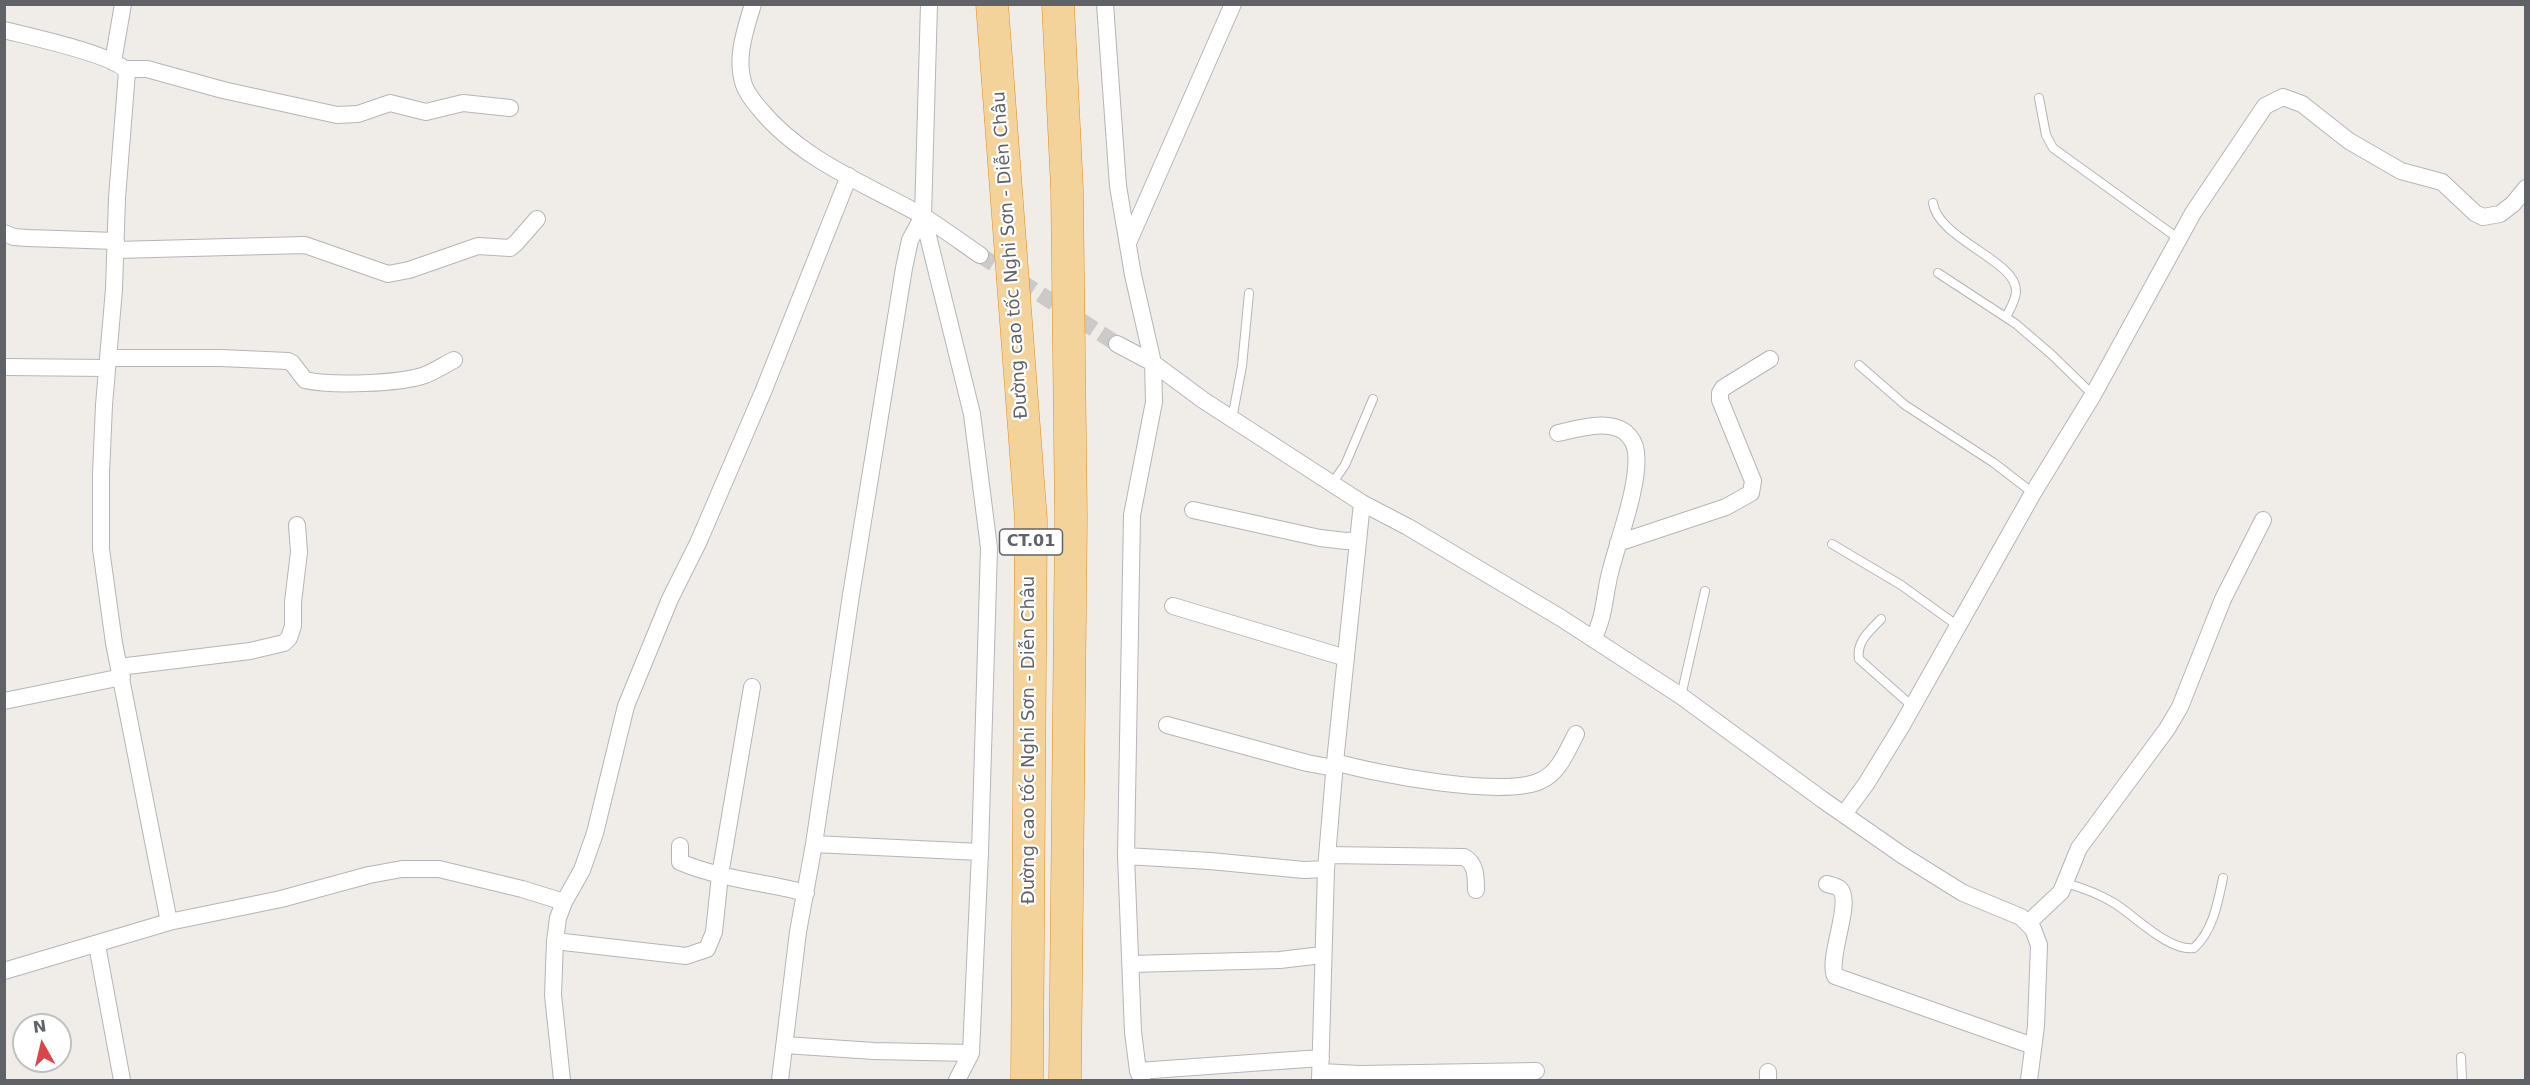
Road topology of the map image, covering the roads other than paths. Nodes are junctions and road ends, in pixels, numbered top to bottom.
1 (123, 4) edge
2 (753, 4) edge
3 (928, 4) edge
4 (992, 4) edge
5 (1058, 4) edge
6 (1104, 4) edge
7 (1233, 4) edge
8 (4, 30) edge
9 (119, 65) junction
10 (2039, 98) dead end
11 (510, 108) dead end
12 (849, 176) junction
13 (2526, 188) edge
14 (1933, 203) dead end
15 (923, 216) junction
16 (537, 219) dead end
17 (4, 233) edge
18 (2179, 239) junction
19 (1128, 243) junction
20 (116, 245) junction
21 (980, 255) tunnel mouth
22 (1938, 273) dead end
23 (1249, 293) dead end
24 (2006, 316) junction
25 (1117, 344) tunnel mouth
26 (1770, 359) dead end
27 (454, 360) dead end
28 (108, 363) junction
29 (1153, 363) junction
30 (1859, 365) dead end
31 (4, 367) edge
32 (2093, 395) junction
33 (1373, 399) dead end
34 (1232, 419) junction
35 (1558, 433) dead end
36 (1333, 482) junction
37 (2033, 493) junction
38 (1362, 503) junction
39 (1193, 510) dead end
40 (2263, 520) dead end
41 (297, 525) dead end
42 (1358, 540) junction
43 (1618, 543) junction
44 (1832, 544) dead end
45 (1705, 591) dead end
46 (1173, 606) dead end
47 (1881, 619) dead end
48 (1958, 626) junction
49 (1593, 639) junction
50 (1346, 658) junction
51 (120, 672) junction
52 (752, 687) dead end
53 (1681, 696) junction
54 (4, 701) edge
55 (1912, 706) junction
56 (1167, 725) dead end
57 (1576, 734) dead end
58 (1334, 765) junction
59 (1844, 814) junction
60 (814, 844) junction
61 (680, 846) dead end
62 (980, 852) junction
63 (1126, 856) junction
64 (1327, 862) junction
65 (720, 875) junction
66 (2223, 878) dead end
67 (2066, 883) junction
68 (1827, 884) dead end
69 (1476, 890) dead end
70 (806, 893) junction
71 (564, 902) junction
72 (169, 922) junction
73 (2028, 923) junction
74 (555, 941) junction
75 (98, 945) junction
76 (1322, 955) junction
77 (1131, 964) junction
78 (4, 970) edge
79 (785, 1045) junction
80 (2033, 1046) junction
81 (971, 1053) junction
82 (2461, 1058) dead end
83 (1321, 1070) edge
84 (1536, 1071) dead end
85 (1140, 1076) edge
86 (122, 1080) edge
87 (562, 1080) edge
88 (780, 1080) edge
89 (957, 1080) edge
90 (1028, 1080) edge
91 (1065, 1080) edge
92 (2029, 1080) edge
93 (2462, 1080) edge

1 - 9 street
2 - 12 street
3 - 15 street
4 - 90 highway, Đường cao tốc Nghi Sơn - Diễn Châu / CT.01
5 - 91 highway, Đường cao tốc Nghi Sơn - Diễn Châu / CT.01
6 - 19 street
7 - 19 street
8 - 9 street
9 - 11 street
9 - 20 street
10 - 18 lane
12 - 15 street
12 - 71 street
13 - 18 street
14 - 24 lane
15 - 21 street
15 - 60 street
15 - 62 street
16 - 20 street
17 - 20 street
18 - 32 street
19 - 29 street
20 - 28 street
22 - 24 lane
23 - 34 lane
24 - 32 lane
25 - 29 street
26 - 43 street
27 - 28 street
28 - 31 street
28 - 51 street
29 - 34 street
29 - 63 street
30 - 37 lane
32 - 37 street
33 - 36 lane
34 - 36 street
35 - 43 street
36 - 38 street
37 - 48 street
38 - 42 street
38 - 49 street
39 - 42 street
40 - 67 street
41 - 51 street
42 - 50 street
43 - 49 street
44 - 48 lane
45 - 53 lane
46 - 50 street
47 - 55 lane
48 - 55 street
49 - 53 street
50 - 58 street
51 - 54 street
51 - 72 street
52 - 65 street
53 - 59 street
55 - 59 street
56 - 58 street
57 - 58 street
58 - 64 street
59 - 73 street
60 - 62 street
60 - 70 street
61 - 65 street
62 - 81 street
63 - 64 street
63 - 77 street
64 - 69 street
64 - 76 street
65 - 70 street
65 - 74 street
66 - 67 lane
67 - 73 street
68 - 80 street
70 - 79 street
71 - 72 street
71 - 74 street
72 - 75 street
73 - 80 street
74 - 87 street
75 - 78 street
75 - 86 street
76 - 77 street
76 - 83 street
77 - 85 street
79 - 81 street
79 - 88 street
80 - 92 street
81 - 89 street
82 - 93 lane
83 - 84 street
83 - 85 street

